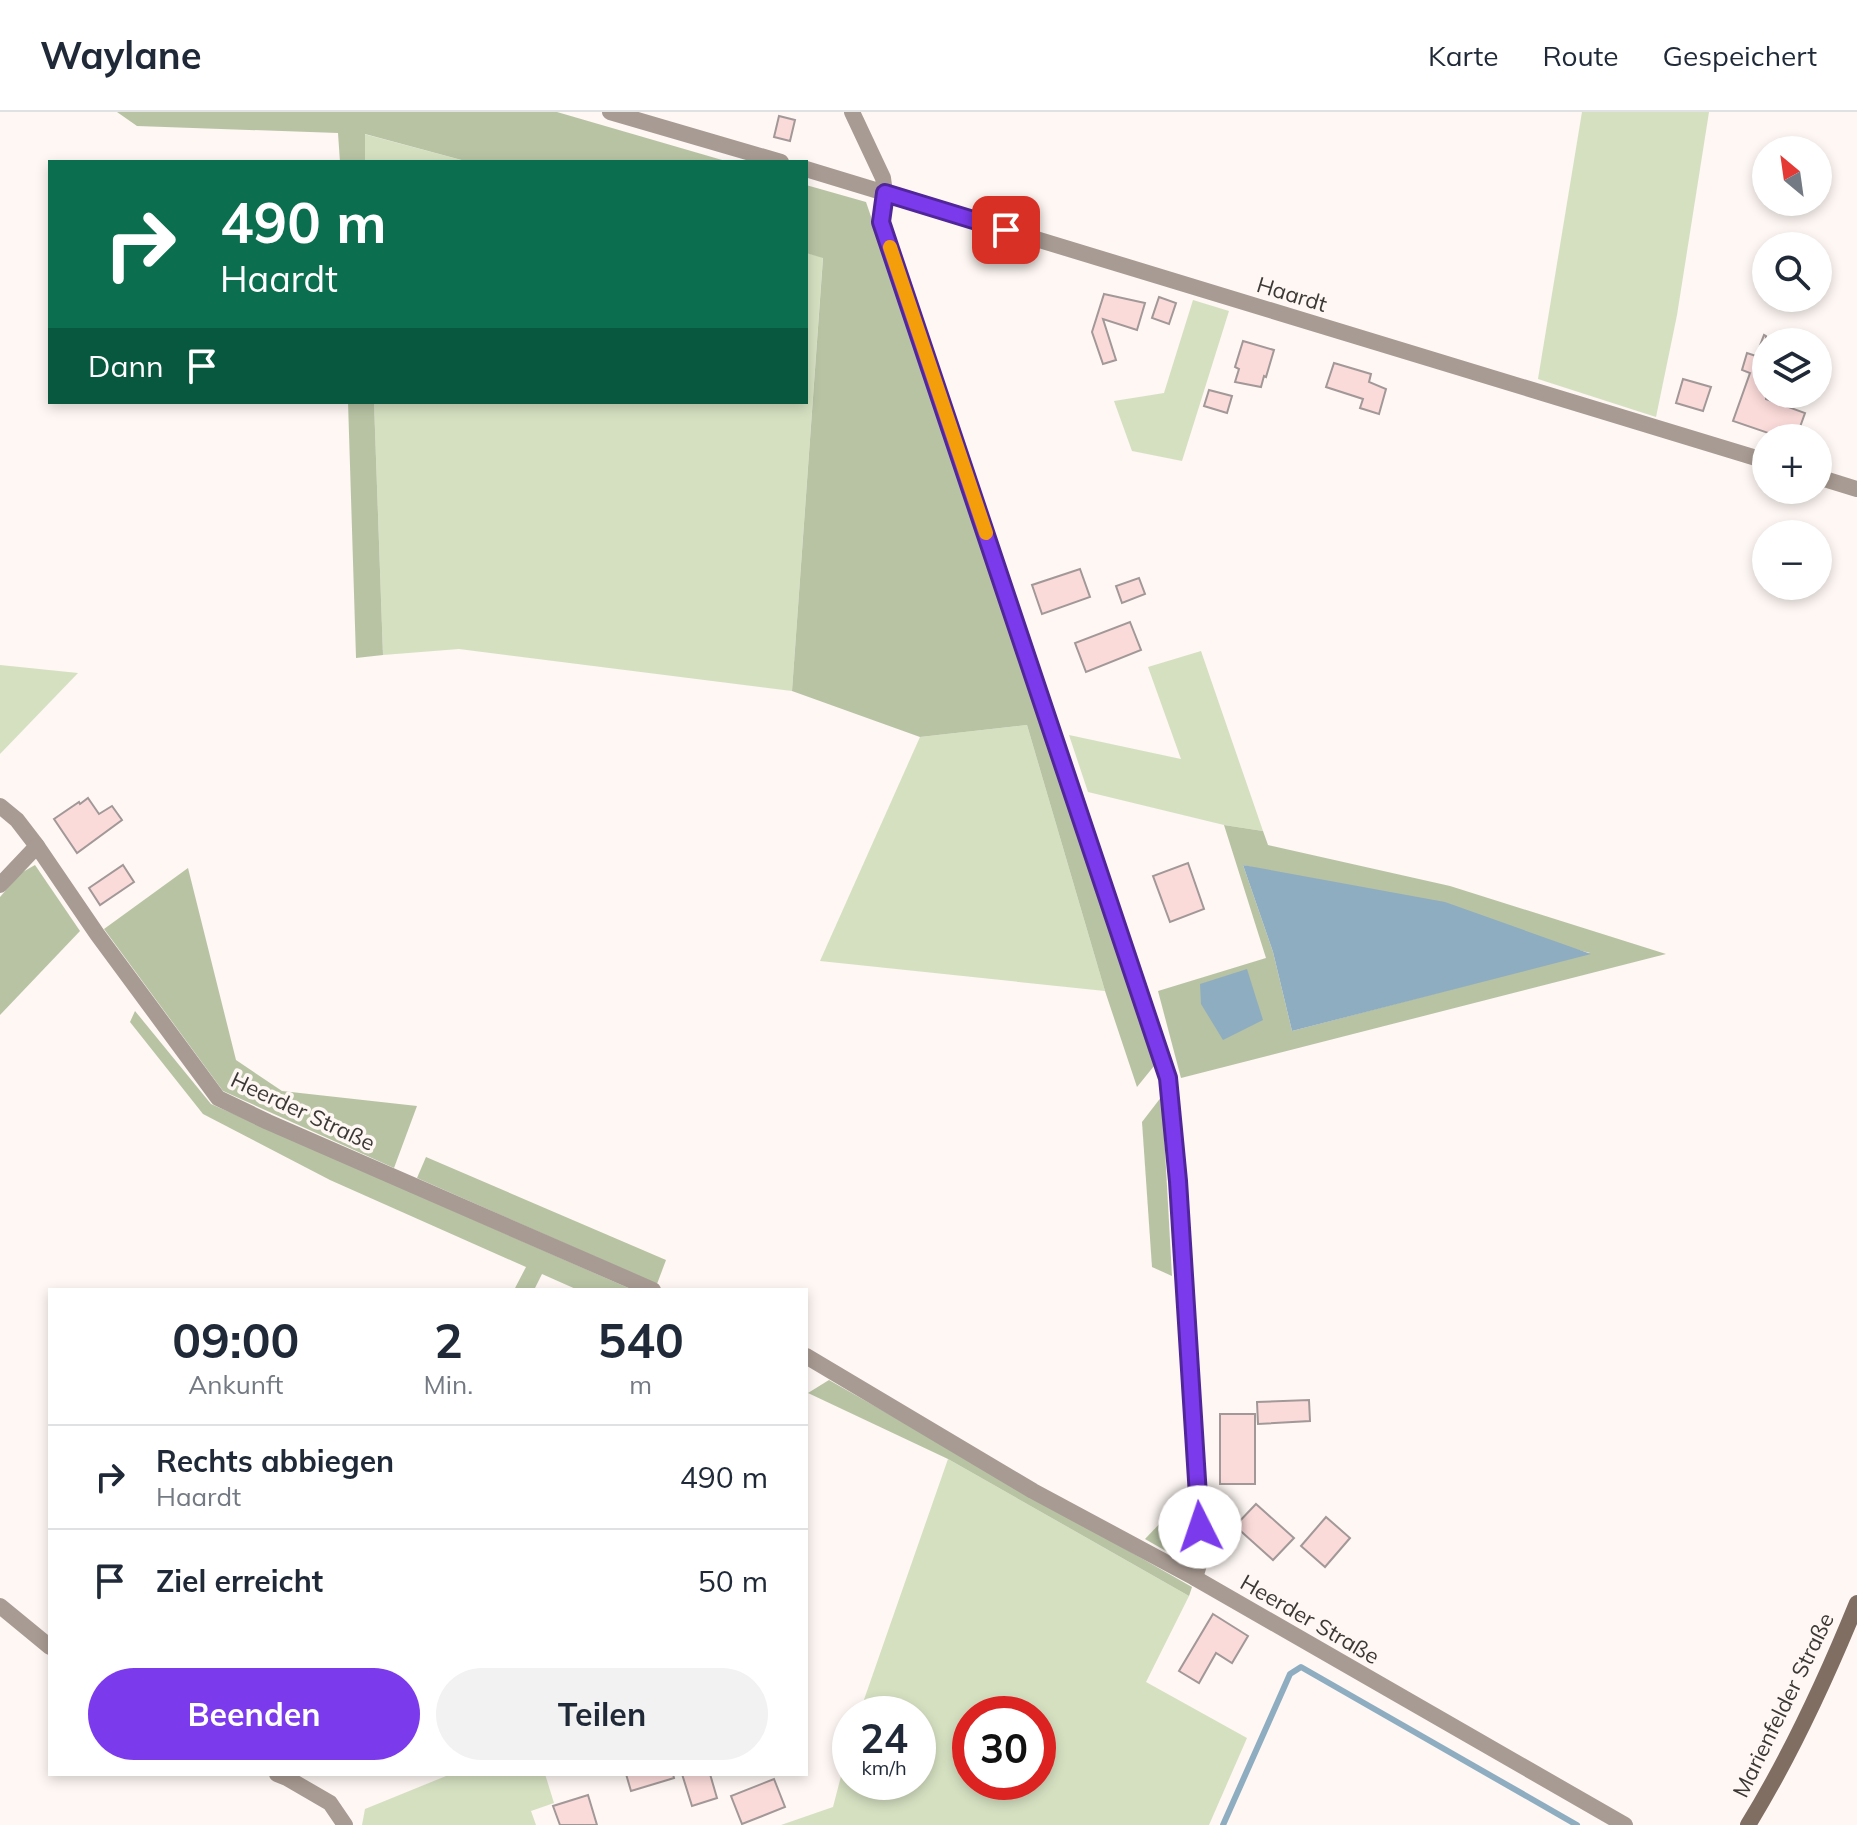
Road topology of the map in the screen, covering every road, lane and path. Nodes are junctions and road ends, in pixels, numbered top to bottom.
1 (610, 112) edge
2 (852, 112) edge
3 (774, 160) edge
4 (808, 170) edge
5 (885, 193) junction
6 (1752, 457) edge
7 (1832, 481) edge
8 (1857, 489) edge
9 (0, 806) edge
10 (37, 846) junction
11 (0, 885) edge
12 (648, 1288) edge
13 (808, 1357) edge
14 (1195, 1578) junction
15 (1857, 1603) edge
16 (0, 1606) edge
17 (48, 1645) edge
18 (282, 1776) edge
19 (345, 1825) edge
20 (1625, 1825) edge
21 (1748, 1825) edge

1 - 3 street
2 - 5 street
4 - 5 street, Haardt
5 - 6 street, Haardt
5 - 14 street
7 - 8 street
9 - 10 street, Heerder Straße
10 - 11 street
10 - 12 street, Heerder Straße
13 - 14 street, Heerder Straße
14 - 20 street, Heerder Straße
15 - 21 main road, Marienfelder Straße
16 - 17 street
18 - 19 street

